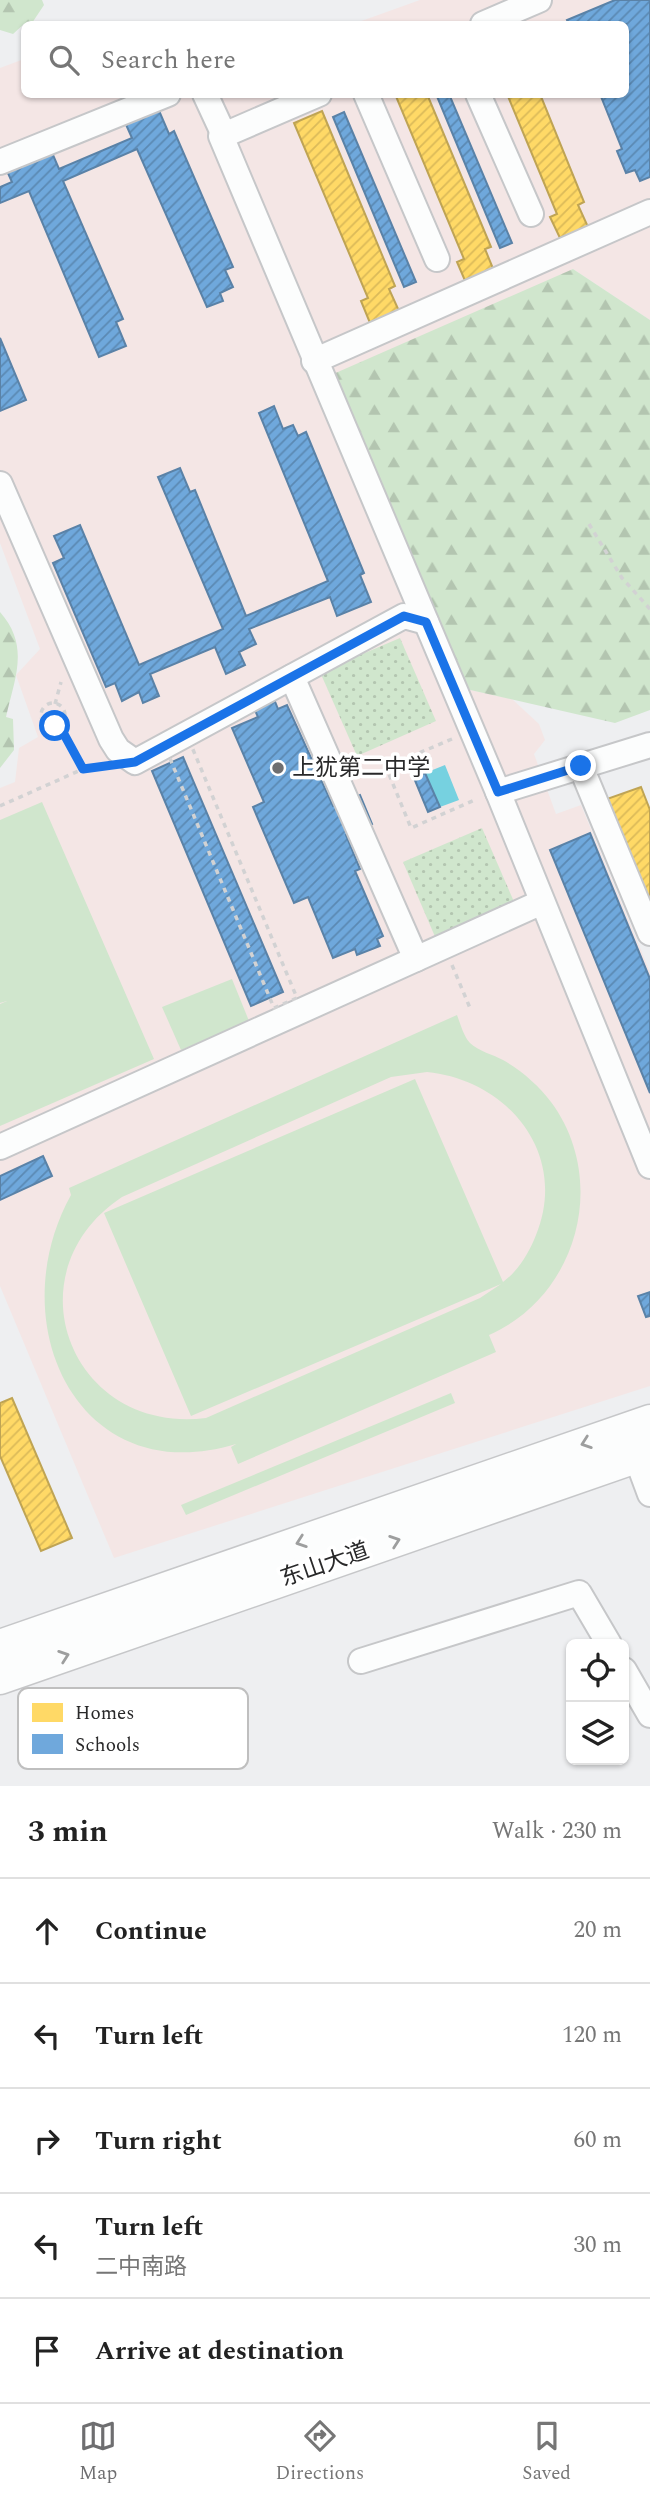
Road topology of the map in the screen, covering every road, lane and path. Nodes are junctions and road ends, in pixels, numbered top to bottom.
1 (540, 0) edge
2 (490, 21) edge
3 (159, 98) edge
4 (207, 98) edge
5 (310, 98) edge
6 (368, 98) edge
7 (480, 98) edge
8 (224, 135) junction
9 (0, 162) edge
10 (650, 212) edge
11 (531, 214) dead end
12 (437, 259) dead end
13 (314, 361) junction
14 (0, 484) edge
15 (589, 524) dead end
16 (650, 609) edge
17 (426, 622) junction
18 (58, 673) dead end
19 (292, 677) junction
20 (55, 704) junction
21 (59, 725) junction
22 (454, 738) dead end
23 (650, 746) edge
24 (135, 762) junction
25 (581, 766) junction
26 (83, 769) junction
27 (488, 795) junction
28 (0, 806) edge
29 (542, 902) junction
30 (650, 933) edge
31 (416, 959) junction
32 (450, 962) dead end
33 (274, 1007) joint
34 (470, 1008) dead end
35 (0, 1147) edge
36 (650, 1166) edge
37 (641, 1440) edge
38 (650, 1494) edge
39 (606, 1639) edge
40 (0, 1646) edge
41 (361, 1661) dead end
42 (0, 1678) edge
43 (629, 1679) edge
44 (650, 1715) edge

1 - 2 street
3 - 9 street
4 - 8 street
5 - 8 street
6 - 12 street
7 - 11 street
8 - 13 street
10 - 13 street
13 - 17 street
14 - 24 street
15 - 16 path
17 - 19 street
17 - 27 street
18 - 20 path
19 - 24 street
19 - 31 street
20 - 21 path
20 - 21 path
21 - 26 path
22 - 27 path
23 - 25 street
24 - 26 path
25 - 27 street
25 - 30 street
26 - 28 path
27 - 29 street
29 - 31 street
29 - 36 street
31 - 35 street
32 - 34 path
33 - 33 path
37 - 38 street
37 -> 40 main road, 东山大道
42 -> 37 main road, 东山大道
39 - 41 street
43 - 44 street

